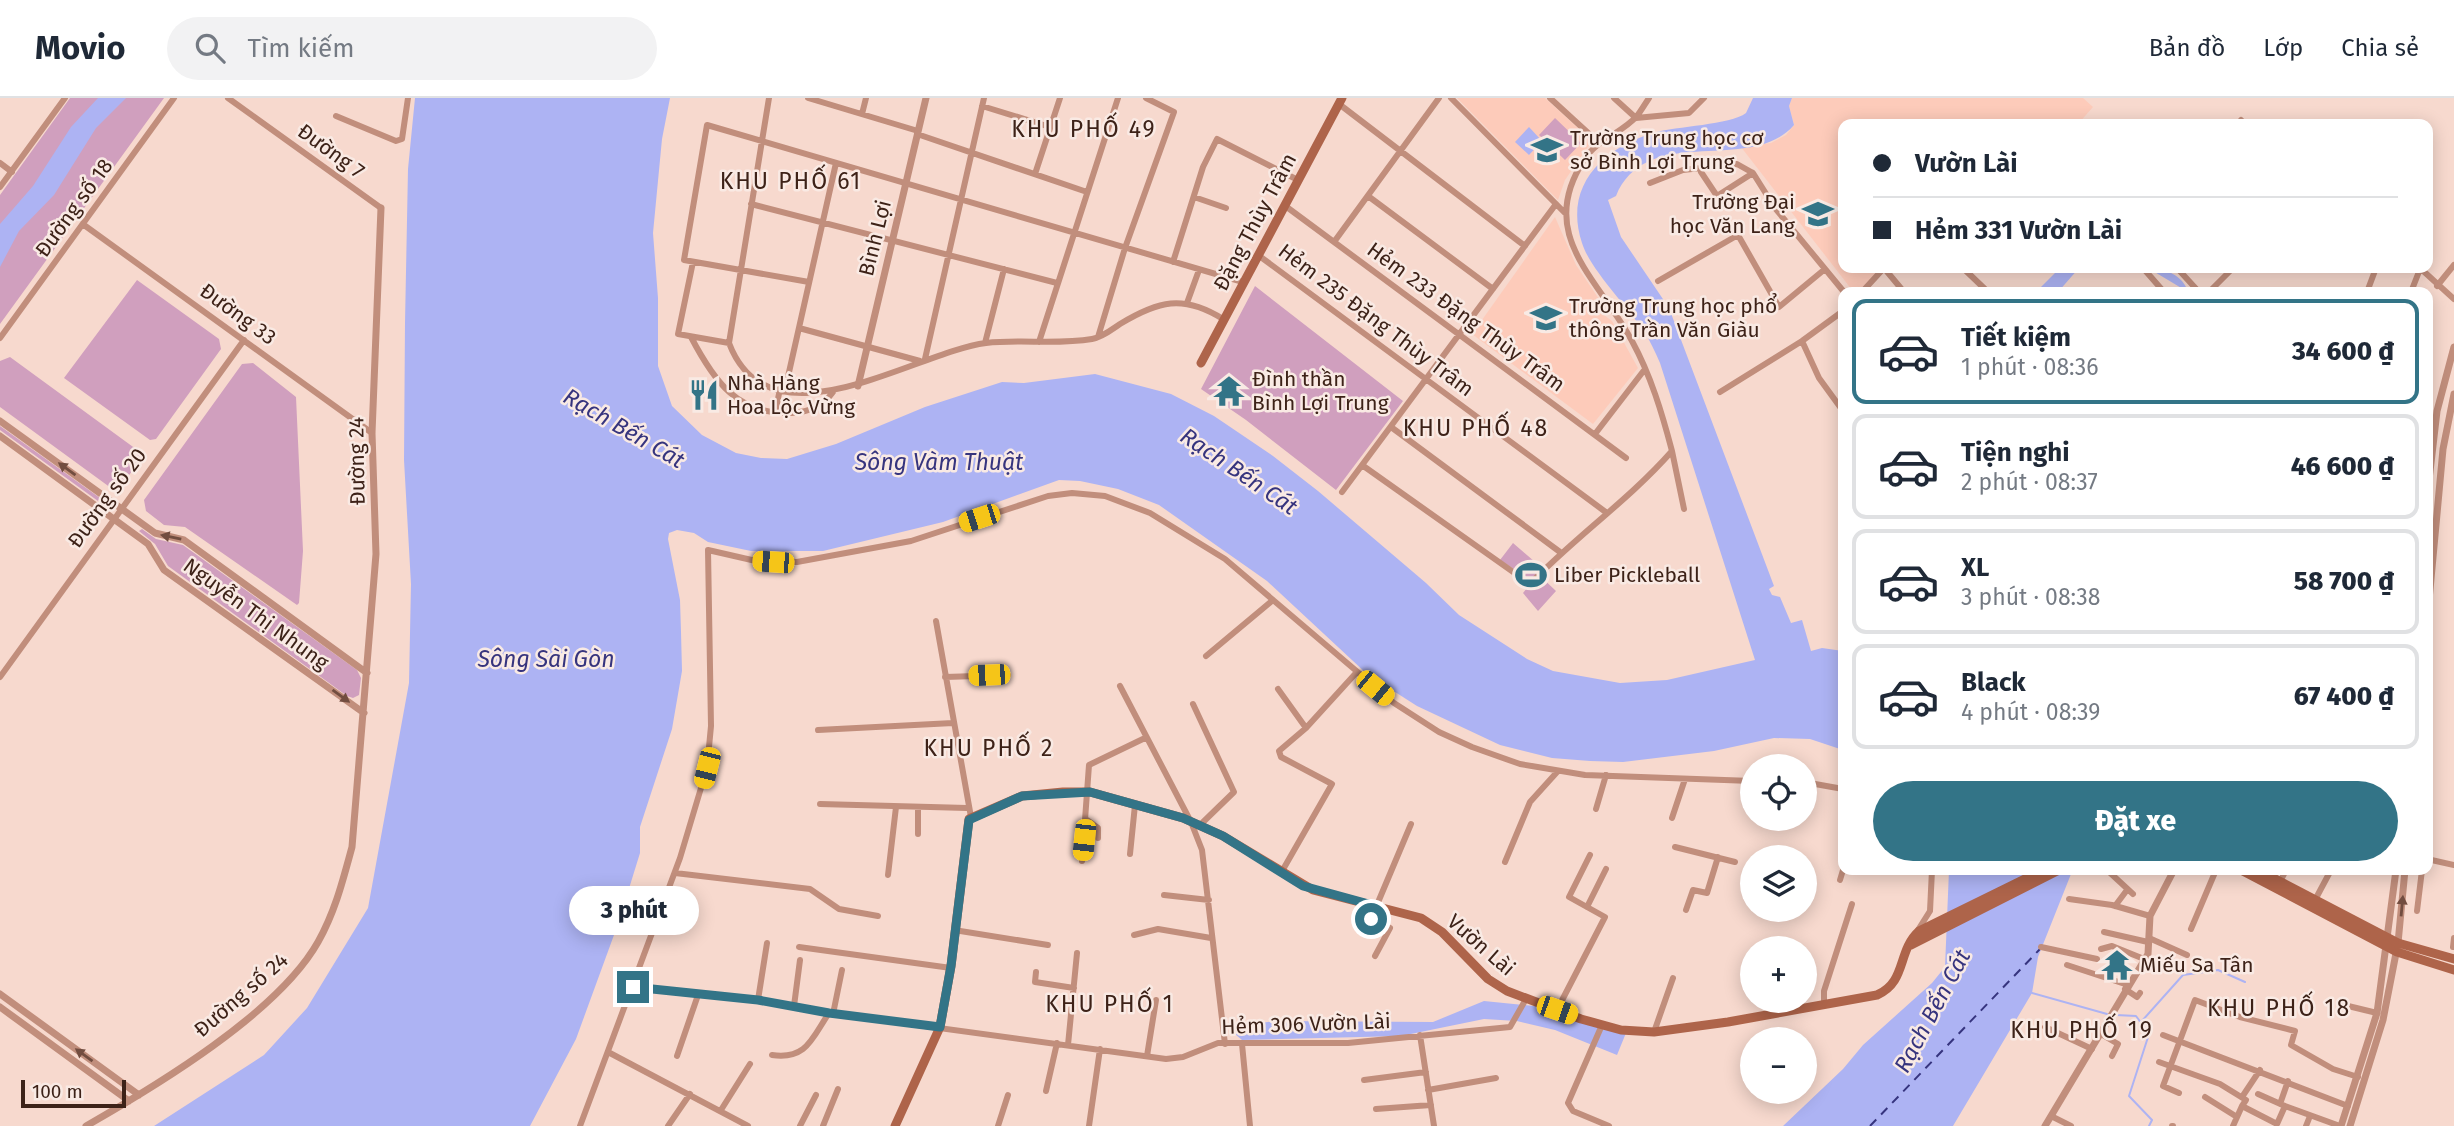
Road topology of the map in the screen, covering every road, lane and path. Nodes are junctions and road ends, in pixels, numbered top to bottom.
1 (65, 98) edge
2 (174, 98) edge
3 (228, 98) edge
4 (408, 98) edge
5 (769, 98) edge
6 (808, 98) edge
7 (866, 98) edge
8 (926, 98) edge
9 (984, 98) edge
10 (1060, 98) edge
11 (1118, 98) edge
12 (1146, 98) edge
13 (1438, 98) edge
14 (1451, 98) edge
15 (1550, 98) edge
16 (1614, 98) edge
17 (1648, 98) edge
18 (1704, 98) edge
19 (1340, 101) edge
20 (982, 106) junction
21 (862, 114) junction
22 (336, 116) dead end
23 (1636, 117) junction
24 (1050, 127) junction
25 (918, 132) junction
26 (761, 141) junction
27 (1598, 142) junction
28 (1400, 151) junction
29 (972, 152) junction
30 (0, 163) edge
31 (836, 163) junction
32 (12, 172) junction
33 (1702, 172) dead end
34 (1752, 173) junction
35 (1035, 174) junction
36 (1298, 180) junction
37 (907, 183) junction
38 (1650, 183) dead end
39 (0, 187) edge
40 (1087, 192) junction
41 (1368, 196) junction
42 (1194, 197) junction
43 (963, 199) junction
44 (751, 204) junction
45 (1556, 204) junction
46 (1284, 205) junction
47 (380, 208) joint
48 (1226, 208) dead end
49 (1566, 214) junction
50 (822, 223) junction
51 (84, 225) junction
52 (1075, 233) junction
53 (893, 240) junction
54 (1334, 242) junction
55 (1525, 246) junction
56 (1125, 248) junction
57 (950, 255) junction
58 (1258, 255) junction
59 (693, 262) junction
60 (1172, 262) junction
61 (2454, 265) edge
62 (740, 269) junction
63 (1825, 269) junction
64 (1004, 270) junction
65 (1199, 270) junction
66 (1879, 273) edge
67 (1888, 273) edge
68 (1968, 273) edge
69 (2147, 273) edge
70 (2182, 273) edge
71 (2228, 273) edge
72 (2425, 273) edge
73 (1658, 281) dead end
74 (809, 282) junction
75 (1243, 282) junction
76 (1057, 283) junction
77 (2437, 286) junction
78 (1840, 287) edge
79 (1867, 287) edge
80 (1900, 287) edge
81 (1983, 287) edge
82 (2160, 287) edge
83 (2194, 287) edge
84 (2215, 287) edge
85 (1493, 289) junction
86 (2454, 299) edge
87 (1187, 303) junction
88 (1838, 314) edge
89 (1223, 319) junction
90 (799, 328) junction
91 (1460, 334) junction
92 (691, 337) junction
93 (1098, 337) junction
94 (0, 338) edge
95 (244, 340) junction
96 (1802, 341) junction
97 (1038, 342) junction
98 (729, 343) junction
99 (985, 343) junction
100 (867, 345) junction
101 (2454, 347) edge
102 (923, 360) junction
103 (1201, 363) dead end
104 (1645, 369) junction
105 (1427, 380) junction
106 (858, 386) junction
107 (782, 389) junction
108 (833, 392) junction
109 (1720, 392) dead end
110 (2454, 394) edge
111 (1838, 404) edge
112 (775, 413) junction
113 (0, 421) edge
114 (1391, 427) junction
115 (372, 433) junction
116 (1595, 435) junction
117 (0, 436) edge
118 (2433, 438) edge
119 (1672, 451) junction
120 (1626, 458) dead end
121 (1362, 465) junction
122 (1342, 492) dead end
123 (122, 509) junction
124 (1684, 509) dead end
125 (1607, 513) junction
126 (114, 520) junction
127 (2433, 530) edge
128 (1560, 552) junction
129 (1273, 600) junction
130 (936, 621) dead end
131 (1206, 656) dead end
132 (368, 673) junction
133 (1356, 673) junction
134 (1008, 674) dead end
135 (0, 677) edge
136 (947, 677) junction
137 (1120, 687) dead end
138 (1278, 689) dead end
139 (1193, 704) dead end
140 (364, 713) junction
141 (953, 723) junction
142 (1306, 728) junction
143 (818, 730) dead end
144 (1145, 738) junction
145 (1558, 771) junction
146 (1606, 775) junction
147 (1685, 779) junction
148 (1740, 781) edge
149 (1817, 784) edge
150 (1838, 788) edge
151 (1090, 792) junction
152 (820, 804) dead end
153 (1135, 805) junction
154 (896, 807) junction
155 (918, 807) junction
156 (1596, 809) dead end
157 (969, 813) junction
158 (1672, 818) dead end
159 (1087, 820) junction
160 (1195, 824) junction
161 (1411, 824) dead end
162 (918, 834) dead end
163 (1098, 838) dead end
164 (1675, 847) dead end
165 (1130, 854) dead end
166 (1590, 855) dead end
167 (1718, 856) junction
168 (2433, 860) edge
169 (1082, 861) dead end
170 (1505, 862) dead end
171 (1735, 862) dead end
172 (2454, 865) edge
173 (1606, 869) dead end
174 (675, 873) junction
175 (1281, 873) junction
176 (888, 875) dead end
177 (1842, 875) edge
178 (1933, 875) edge
179 (2033, 875) edge
180 (2048, 875) edge
181 (2112, 875) edge
182 (2171, 875) edge
183 (2214, 875) edge
184 (2251, 875) edge
185 (2269, 875) edge
186 (2283, 875) edge
187 (2328, 875) edge
188 (2395, 875) edge
189 (2404, 875) edge
190 (2421, 875) edge
191 (1840, 880) dead end
192 (2280, 881) junction
193 (1164, 895) dead end
194 (2069, 899) dead end
195 (1209, 900) junction
196 (2315, 900) junction
197 (1852, 904) dead end
198 (2115, 905) junction
199 (1376, 906) junction
200 (1587, 907) junction
201 (1686, 910) dead end
202 (2417, 911) dead end
203 (878, 916) dead end
204 (2150, 916) junction
205 (2191, 929) dead end
206 (954, 930) junction
207 (2104, 932) dead end
208 (1919, 934) junction
209 (1134, 935) dead end
210 (2454, 937) edge
211 (1211, 938) junction
212 (2148, 940) junction
213 (767, 943) dead end
214 (2388, 943) junction
215 (1048, 945) dead end
216 (799, 947) dead end
217 (2041, 947) dead end
218 (2453, 947) edge
219 (2397, 948) junction
220 (2101, 949) dead end
221 (1077, 953) dead end
222 (2187, 955) dead end
223 (1376, 956) dead end
224 (2097, 959) dead end
225 (2454, 959) edge
226 (800, 960) dead end
227 (2144, 960) junction
228 (2067, 965) dead end
229 (951, 968) junction
230 (842, 970) dead end
231 (2454, 970) edge
232 (1036, 972) dead end
233 (1674, 978) dead end
234 (633, 987) junction
235 (2127, 987) junction
236 (1074, 988) junction
237 (2140, 993) dead end
238 (0, 994) edge
239 (698, 995) junction
240 (1526, 999) junction
241 (758, 1000) junction
242 (1156, 1000) dead end
243 (1824, 1005) junction
244 (2344, 1005) dead end
245 (794, 1006) junction
246 (0, 1007) edge
247 (1557, 1010) junction
248 (831, 1013) junction
249 (2377, 1013) junction
250 (1601, 1026) junction
251 (940, 1027) junction
252 (2045, 1027) dead end
253 (1654, 1031) junction
254 (2103, 1031) junction
255 (1420, 1035) junction
256 (2163, 1035) dead end
257 (2182, 1040) junction
258 (1057, 1043) junction
259 (1225, 1044) junction
260 (1242, 1044) junction
261 (1068, 1045) junction
262 (1100, 1049) junction
263 (2092, 1049) junction
264 (608, 1052) junction
265 (772, 1055) dead end
266 (677, 1056) dead end
267 (1147, 1056) junction
268 (2112, 1056) dead end
269 (2159, 1062) dead end
270 (750, 1064) dead end
271 (2171, 1067) junction
272 (2260, 1070) junction
273 (1426, 1072) junction
274 (2358, 1077) junction
275 (1496, 1078) dead end
276 (1364, 1080) dead end
277 (2288, 1081) junction
278 (838, 1089) dead end
279 (1429, 1090) junction
280 (1046, 1091) dead end
281 (2179, 1093) dead end
282 (690, 1094) junction
283 (2258, 1094) dead end
284 (139, 1095) junction
285 (816, 1095) dead end
286 (1008, 1095) dead end
287 (2205, 1097) dead end
288 (2242, 1097) junction
289 (129, 1101) junction
290 (1431, 1105) junction
291 (2283, 1105) junction
292 (2348, 1105) junction
293 (2242, 1106) junction
294 (1376, 1108) dead end
295 (721, 1110) junction
296 (2051, 1116) junction
297 (2237, 1116) junction
298 (2310, 1116) junction
299 (86, 1126) edge
300 (580, 1126) edge
301 (668, 1126) edge
302 (748, 1126) edge
303 (800, 1126) edge
304 (823, 1126) edge
305 (895, 1126) edge
306 (998, 1126) edge
307 (1089, 1126) edge
308 (1250, 1126) edge
309 (1434, 1126) edge
310 (1609, 1126) edge
311 (2045, 1126) edge
312 (2071, 1126) edge
313 (2232, 1126) edge
314 (2306, 1126) edge
315 (2341, 1126) edge
316 (2350, 1126) edge

1 - 32 street
2 - 51 street, Đường số 18
3 - 47 street, Đường 7
4 - 22 street
5 - 26 street
6 - 21 street
7 - 21 street
8 - 25 street, Bình Lợi
9 - 20 street
10 - 24 street
11 - 40 street
12 - 56 street
13 - 28 street
14 - 45 street
15 - 27 street
16 - 23 street
17 - 23 street
18 - 23 street
19 - 28 street
19 - 36 main road, Đặng Thùy Trâm
20 - 24 street
20 - 29 street
21 - 25 street
23 - 27 street
24 - 35 street
25 - 29 street
25 - 37 street, Bình Lợi
26 - 31 street
26 - 44 street
26 - 59 street
27 - 49 street
28 - 41 street
28 - 55 street
29 - 35 street
29 - 43 street
30 - 32 street
31 - 37 street
31 - 50 street
32 - 39 street
33 - 34 street
34 - 38 street
34 - 63 street
35 - 40 street
36 - 42 street
36 - 46 main road, Đặng Thùy Trâm
37 - 43 street
37 - 53 street, Bình Lợi
40 - 52 street
41 - 54 street
41 - 85 street
42 - 48 street
42 - 60 street
43 - 52 street
43 - 57 street
44 - 50 street
44 - 62 street
45 - 49 street
45 - 55 street
46 - 54 street, Hẻm 233 Đặng Thùy Trâm
46 - 58 main road, Đặng Thùy Trâm
47 - 115 street, Đường 24
49 - 104 street
50 - 53 street
50 - 74 street
51 - 94 street, Đường số 18
51 - 95 street, Đường 33
52 - 56 street
52 - 76 street
53 - 57 street
53 - 100 street, Bình Lợi
54 - 91 street, Hẻm 233 Đặng Thùy Trâm
55 - 85 street
56 - 60 street
56 - 93 street
57 - 64 street
57 - 102 street
58 - 75 main road, Đặng Thùy Trâm
58 - 105 street, Hẻm 235 Đặng Thùy Trâm
59 - 62 street
59 - 92 street
60 - 65 street
61 - 77 street
62 - 74 street
62 - 98 street
63 - 73 street
63 - 78 street
64 - 76 street
64 - 99 street
65 - 75 street
65 - 87 street
66 - 79 street
67 - 80 street
68 - 81 street
69 - 82 street
70 - 83 street
71 - 84 street
72 - 77 street
74 - 90 street
75 - 89 main road, Đặng Thùy Trâm
76 - 97 street
77 - 86 street
85 - 91 street
87 - 89 street
87 - 93 street
88 - 96 street
89 - 103 main road, Đặng Thùy Trâm
90 - 100 street
90 - 107 street
91 - 105 street
91 - 116 street, Hẻm 233 Đặng Thùy Trâm
92 - 98 street
92 - 112 street
93 - 97 street
95 - 115 street, Đường 33
95 - 123 street, Đường số 20
96 - 109 street
96 - 111 street
97 - 99 street
98 - 107 street
99 - 102 street
100 - 102 street
100 - 106 street, Bình Lợi
101 - 118 street
102 - 106 street
104 - 116 street
104 - 119 street
105 - 114 street
105 - 125 street, Hẻm 235 Đặng Thùy Trâm
106 - 108 street
107 - 108 street
107 - 112 street
108 - 112 street
110 - 127 street
123 -> 113 street, Nguyễn Thị Nhung
114 - 121 street
114 - 128 street
115 - 132 street, Đường 24
116 - 120 street, Hẻm 233 Đặng Thùy Trâm
117 - 126 street, Nguyễn Thị Nhung
119 - 124 street
119 - 125 street
121 - 122 street
121 - 128 street
123 - 126 street, Đường số 20
132 -> 123 street, Nguyễn Thị Nhung
125 - 128 street
126 - 135 street, Đường số 20
126 -> 140 street, Nguyễn Thị Nhung
129 - 131 street
129 - 133 street
129 - 174 street
130 - 136 street
132 - 140 street, Đường 24
133 - 142 street
133 - 145 street
134 - 136 street
136 - 141 street
137 - 144 street
138 - 142 street
139 - 160 street
140 - 284 street, Đường số 24
141 - 143 street
141 - 157 street
142 - 175 street
144 - 151 street
144 - 160 street
145 - 146 street
145 - 170 street
146 - 147 street
146 - 156 street
147 - 148 street
147 - 158 street
149 - 150 street
151 - 153 main road, Vườn Lài
151 - 157 main road, Vườn Lài
151 - 159 street
152 - 154 street
153 - 160 main road, Vườn Lài
153 - 165 street
154 - 155 street
154 - 176 street
155 - 157 street
155 - 162 street
157 - 206 main road
159 - 163 street
159 - 169 street
160 - 175 main road, Vườn Lài
160 - 195 street
161 - 199 street
164 - 167 street
166 - 200 street
167 - 171 street
167 - 201 street
168 - 172 street
173 - 200 street
174 - 203 street
174 - 234 street
175 - 199 main road, Vườn Lài
177 - 191 street
178 - 208 street
179 - 208 main road
180 - 208 main road
181 - 198 street
182 - 204 street
183 - 205 street
184 - 214 main road
185 - 192 main road
186 - 192 street
187 - 196 street
188 - 214 street
219 -> 189 street
190 - 202 street
192 - 196 main road
193 - 195 street
194 - 198 street
195 - 211 street
196 - 214 main road
197 - 243 street
198 - 204 street
199 - 223 street
199 - 240 main road, Vườn Lài
200 - 247 street
204 - 212 street
206 - 215 street
206 - 229 main road
207 - 212 street
208 - 243 main road, Vườn Lài
209 - 211 street
210 - 218 street
211 - 259 street
212 - 222 street
212 - 227 street
213 - 241 street
214 - 219 main road
214 - 249 street
216 - 229 street
217 - 224 street
219 - 225 main road
219 - 231 main road
219 - 316 street
220 - 227 street
221 - 236 street
226 - 245 street
227 - 235 street
228 - 235 street
229 - 251 main road
230 - 248 street
232 - 236 street
233 - 253 street
234 - 239 street, Hẻm 306 Vườn Lài
234 - 264 street
235 - 237 street
235 - 254 street
236 - 261 street
284 -> 238 street
239 - 241 street, Hẻm 306 Vườn Lài
239 - 266 street
240 - 247 main road, Vườn Lài
240 - 255 street, Hẻm 306 Vườn Lài
241 - 245 street, Hẻm 306 Vườn Lài
242 - 267 street
243 - 253 main road, Vườn Lài
244 - 249 street
245 - 248 street, Hẻm 306 Vườn Lài
246 - 289 street
247 - 250 main road, Vườn Lài
248 - 251 street, Hẻm 306 Vườn Lài
248 - 265 street
249 - 274 street
250 - 253 main road, Vườn Lài
250 - 310 street
251 - 258 street, Hẻm 306 Vườn Lài
251 - 305 main road
252 - 263 street
254 - 263 street
254 - 268 street
255 - 260 street, Hẻm 306 Vườn Lài
255 - 273 street
256 - 257 street
257 - 271 street
257 - 272 street
257 - 274 street
258 - 261 street, Hẻm 306 Vườn Lài
258 - 280 street
259 - 260 street, Hẻm 306 Vườn Lài
259 - 267 street, Hẻm 306 Vườn Lài
260 - 308 street
261 - 262 street, Hẻm 306 Vườn Lài
262 - 267 street, Hẻm 306 Vườn Lài
262 - 307 street
263 - 296 street
264 - 282 street
264 - 300 street
269 - 271 street
270 - 295 street
271 - 281 street
271 - 288 street
272 - 277 street
272 - 288 street
273 - 276 street
273 - 279 street
274 - 292 street
275 - 279 street
277 - 291 street
277 - 292 street
278 - 304 street
279 - 290 street
282 - 295 street
282 - 301 street
283 - 291 street
284 - 289 street, Đường số 24
285 - 303 street
286 - 306 street
287 - 297 street
288 - 293 street
289 - 299 street, Đường số 24
290 - 294 street
290 - 309 street
291 - 293 street
291 - 298 street
292 - 315 street
293 - 297 street
295 - 302 street
296 - 311 street
296 - 312 street
297 - 313 street
298 - 314 street
298 - 315 street

